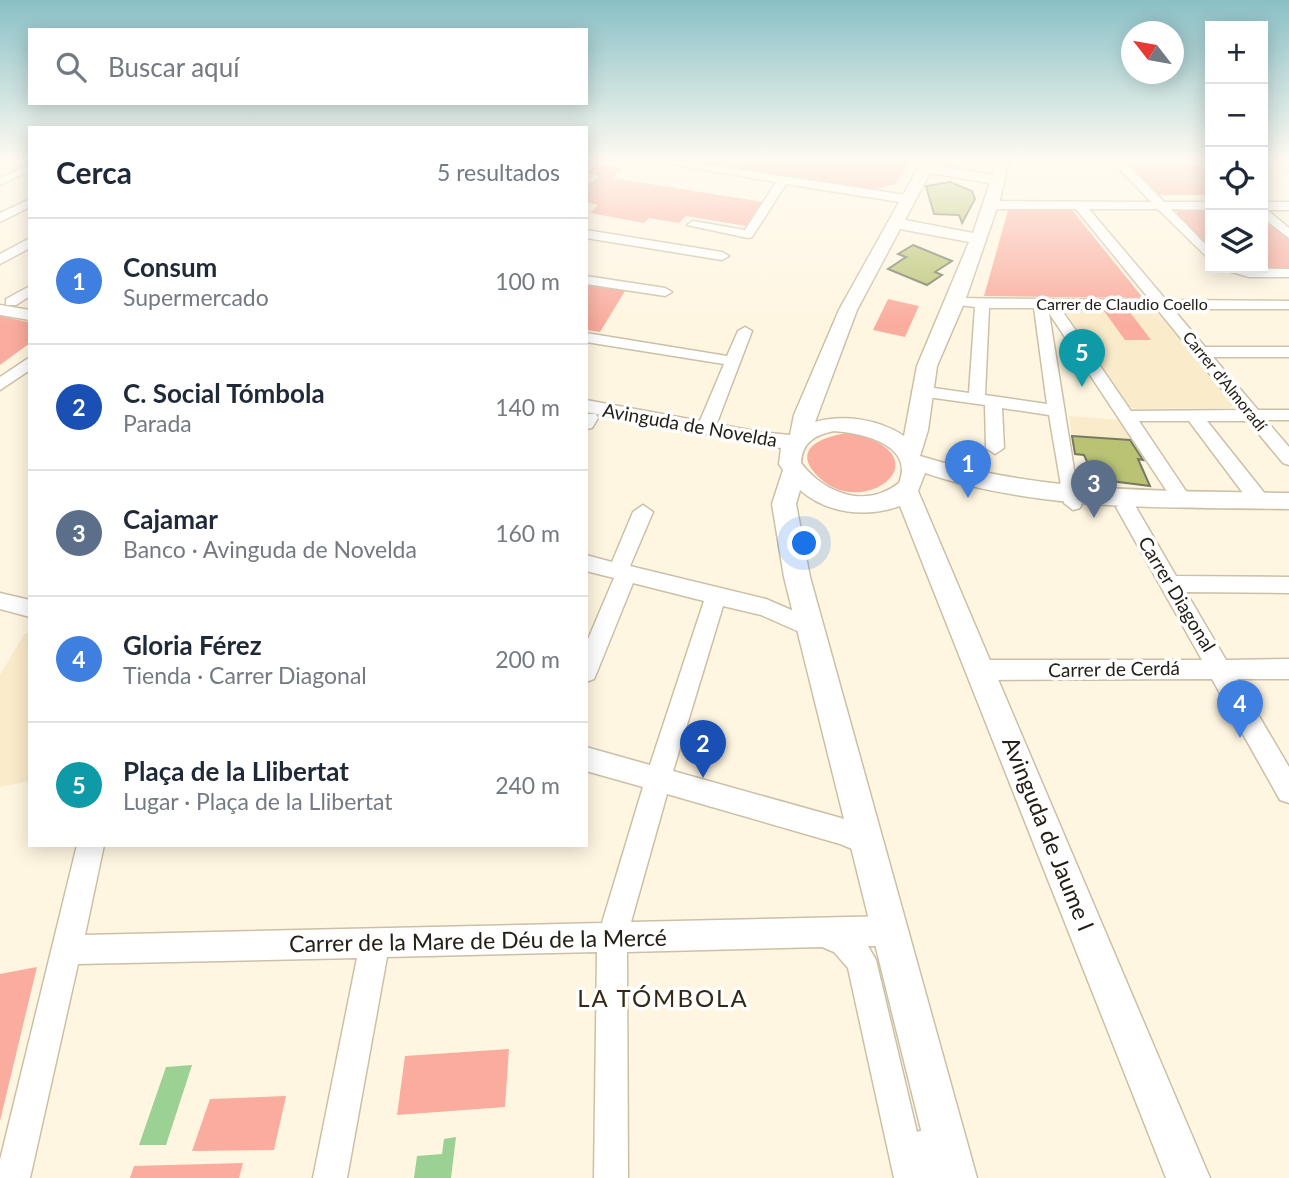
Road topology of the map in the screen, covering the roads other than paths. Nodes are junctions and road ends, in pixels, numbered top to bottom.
1 (760, 216) edge
2 (897, 216) edge
3 (986, 216) edge
4 (1088, 216) edge
5 (1170, 216) edge
6 (1268, 216) edge
7 (894, 221) junction
8 (693, 225) dead end
9 (588, 234) edge
10 (1289, 234) edge
11 (978, 239) junction
12 (28, 243) edge
13 (1205, 251) edge
14 (722, 256) dead end
15 (0, 260) edge
16 (1249, 273) edge
17 (1285, 276) edge
18 (588, 280) edge
19 (28, 291) edge
20 (665, 292) dead end
21 (956, 301) junction
22 (4, 304) edge
23 (982, 304) junction
24 (1161, 304) junction
25 (1289, 304) edge
26 (28, 305) edge
27 (1049, 311) junction
28 (28, 314) edge
29 (745, 331) dead end
30 (588, 337) edge
31 (1202, 352) junction
32 (1289, 352) edge
33 (1049, 356) junction
34 (1085, 356) junction
35 (28, 357) edge
36 (731, 361) junction
37 (28, 364) edge
38 (0, 378) edge
39 (0, 386) edge
40 (920, 391) junction
41 (985, 400) junction
42 (1058, 411) junction
43 (1127, 415) junction
44 (1289, 415) edge
45 (588, 416) edge
46 (588, 416) edge
47 (1194, 416) junction
48 (1253, 416) junction
49 (706, 428) junction
50 (995, 448) dead end
51 (795, 453) junction
52 (1289, 459) edge
53 (909, 472) junction
54 (1071, 499) junction
55 (1183, 500) junction
56 (1259, 500) junction
57 (1289, 501) edge
58 (1126, 508) junction
59 (1289, 509) edge
60 (643, 512) dead end
61 (588, 564) edge
62 (622, 572) junction
63 (1171, 584) junction
64 (1289, 585) edge
65 (716, 595) junction
66 (0, 601) edge
67 (28, 608) edge
68 (811, 628) junction
69 (588, 666) edge
70 (1221, 668) junction
71 (1289, 669) edge
72 (980, 670) junction
73 (588, 761) edge
74 (657, 779) junction
75 (1288, 786) edge
76 (867, 842) junction
77 (91, 847) edge
78 (890, 931) junction
79 (826, 934) junction
80 (612, 938) junction
81 (375, 941) junction
82 (65, 950) junction
83 (910, 1004) junction
84 (13, 1178) edge
85 (330, 1178) edge
86 (611, 1178) edge
87 (911, 1178) edge
88 (932, 1178) edge
89 (955, 1178) edge
90 (1188, 1178) edge

1 - 8 street
2 - 7 main road
3 - 11 main road
4 - 24 street, Carrer d'Almoradí
5 - 13 street
6 - 10 street
7 - 11 main road
7 - 51 main road
9 - 14 street
11 - 21 main road
12 - 15 street
16 - 17 street
18 - 20 street
19 - 22 street
21 - 23 street, Carrer de Claudio Coello
21 - 40 main road
22 - 26 main road
22 - 28 main road
23 - 27 street, Carrer de Claudio Coello
23 - 41 street
24 - 25 street, Carrer de Claudio Coello
24 - 27 street, Carrer de Claudio Coello
24 - 31 street, Carrer d'Almoradí
27 - 33 street
27 - 34 street
29 - 36 street
30 - 36 street
31 - 32 street
31 - 48 street, Carrer d'Almoradí
33 - 34 street
33 - 42 street
34 - 43 street
35 - 38 street
36 - 49 street
37 - 39 street
40 - 41 street
40 - 53 main road
41 - 42 street
41 - 50 street
42 - 54 street
43 - 47 street
43 - 55 street
44 - 48 street
45 - 51 main road, Avinguda de Novelda
46 - 49 main road, Avinguda de Novelda
47 - 48 street
47 - 56 street
48 - 52 street, Carrer d'Almoradí
49 - 51 main road, Avinguda de Novelda
51 - 53 main road
51 - 53 main road
51 - 68 main road
53 - 54 main road
53 - 72 main road, Avinguda de Jaume I
54 - 55 main road
54 - 58 main road
55 - 56 main road
56 - 57 main road
58 - 59 main road
58 - 63 street, Carrer Diagonal
60 - 62 street
61 - 62 street
62 - 65 street
62 - 69 street
63 - 64 street
63 - 70 street, Carrer Diagonal
65 - 68 street
65 - 74 street
66 - 67 street
68 - 76 main road
70 - 71 street, Carrer de Cerdá
70 - 72 street, Carrer de Cerdá
70 - 75 street, Carrer Diagonal
72 - 90 main road, Avinguda de Jaume I
73 - 74 street
74 - 76 street
74 - 80 street
76 - 78 main road
77 - 82 street
78 - 79 street, Carrer de la Mare de Déu de la Mercé
78 - 83 main road
79 - 80 street, Carrer de la Mare de Déu de la Mercé
79 - 87 street
80 - 81 street, Carrer de la Mare de Déu de la Mercé
80 - 86 street
81 - 82 street, Carrer de la Mare de Déu de la Mercé
81 - 85 street
82 - 84 street
83 - 88 street
83 - 89 main road

